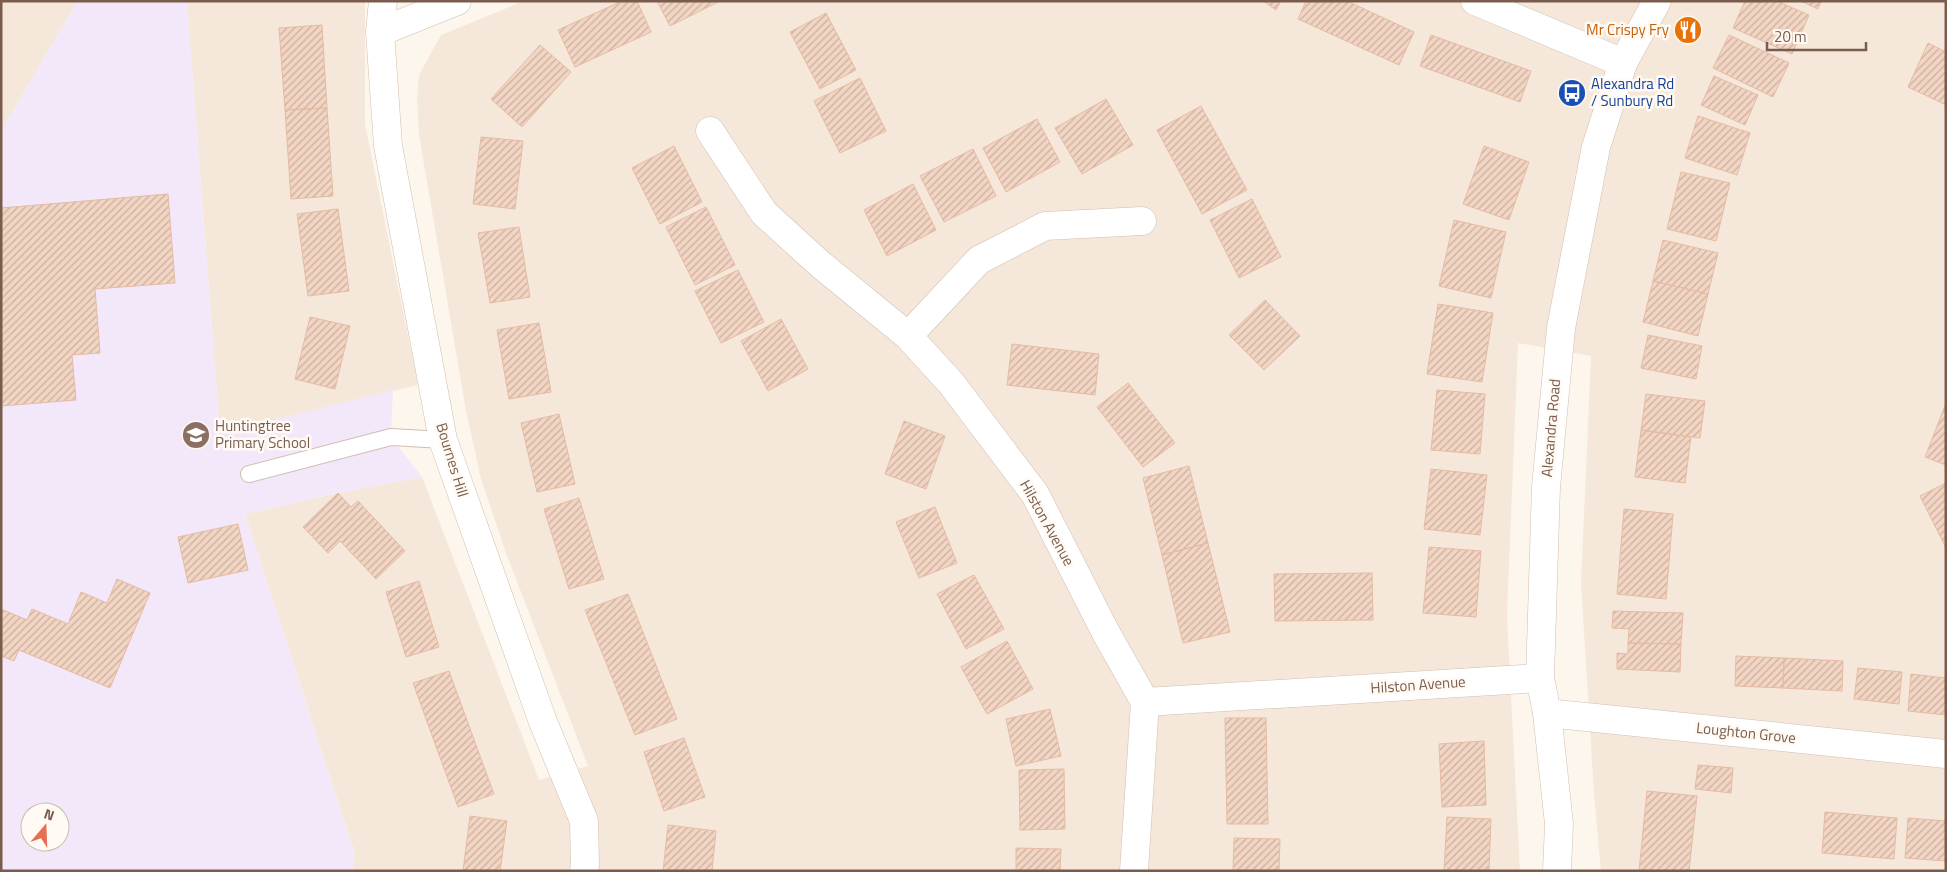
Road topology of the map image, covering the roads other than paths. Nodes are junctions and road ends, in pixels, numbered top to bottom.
1 (383, 1) edge
2 (457, 1) edge
3 (1475, 1) edge
4 (1657, 1) edge
5 (380, 32) junction
6 (1623, 62) junction
7 (710, 131) dead end
8 (1142, 221) dead end
9 (908, 336) junction
10 (444, 440) junction
11 (249, 474) dead end
12 (1540, 678) junction
13 (1146, 702) junction
14 (1547, 713) junction
15 (1946, 754) edge
16 (584, 871) edge
17 (1134, 871) edge
18 (1557, 871) edge

1 - 5 street, Bournes Hill
2 - 5 street
3 - 6 street
4 - 6 street, Alexandra Road
5 - 10 street, Bournes Hill
6 - 12 street, Alexandra Road
7 - 9 street, Hilston Avenue
8 - 9 street
9 - 13 street, Hilston Avenue
10 - 11 lane
10 - 16 street, Bournes Hill
12 - 13 street, Hilston Avenue
12 - 14 street, Alexandra Road
13 - 17 street
14 - 15 street, Loughton Grove
14 - 18 street, Alexandra Road

